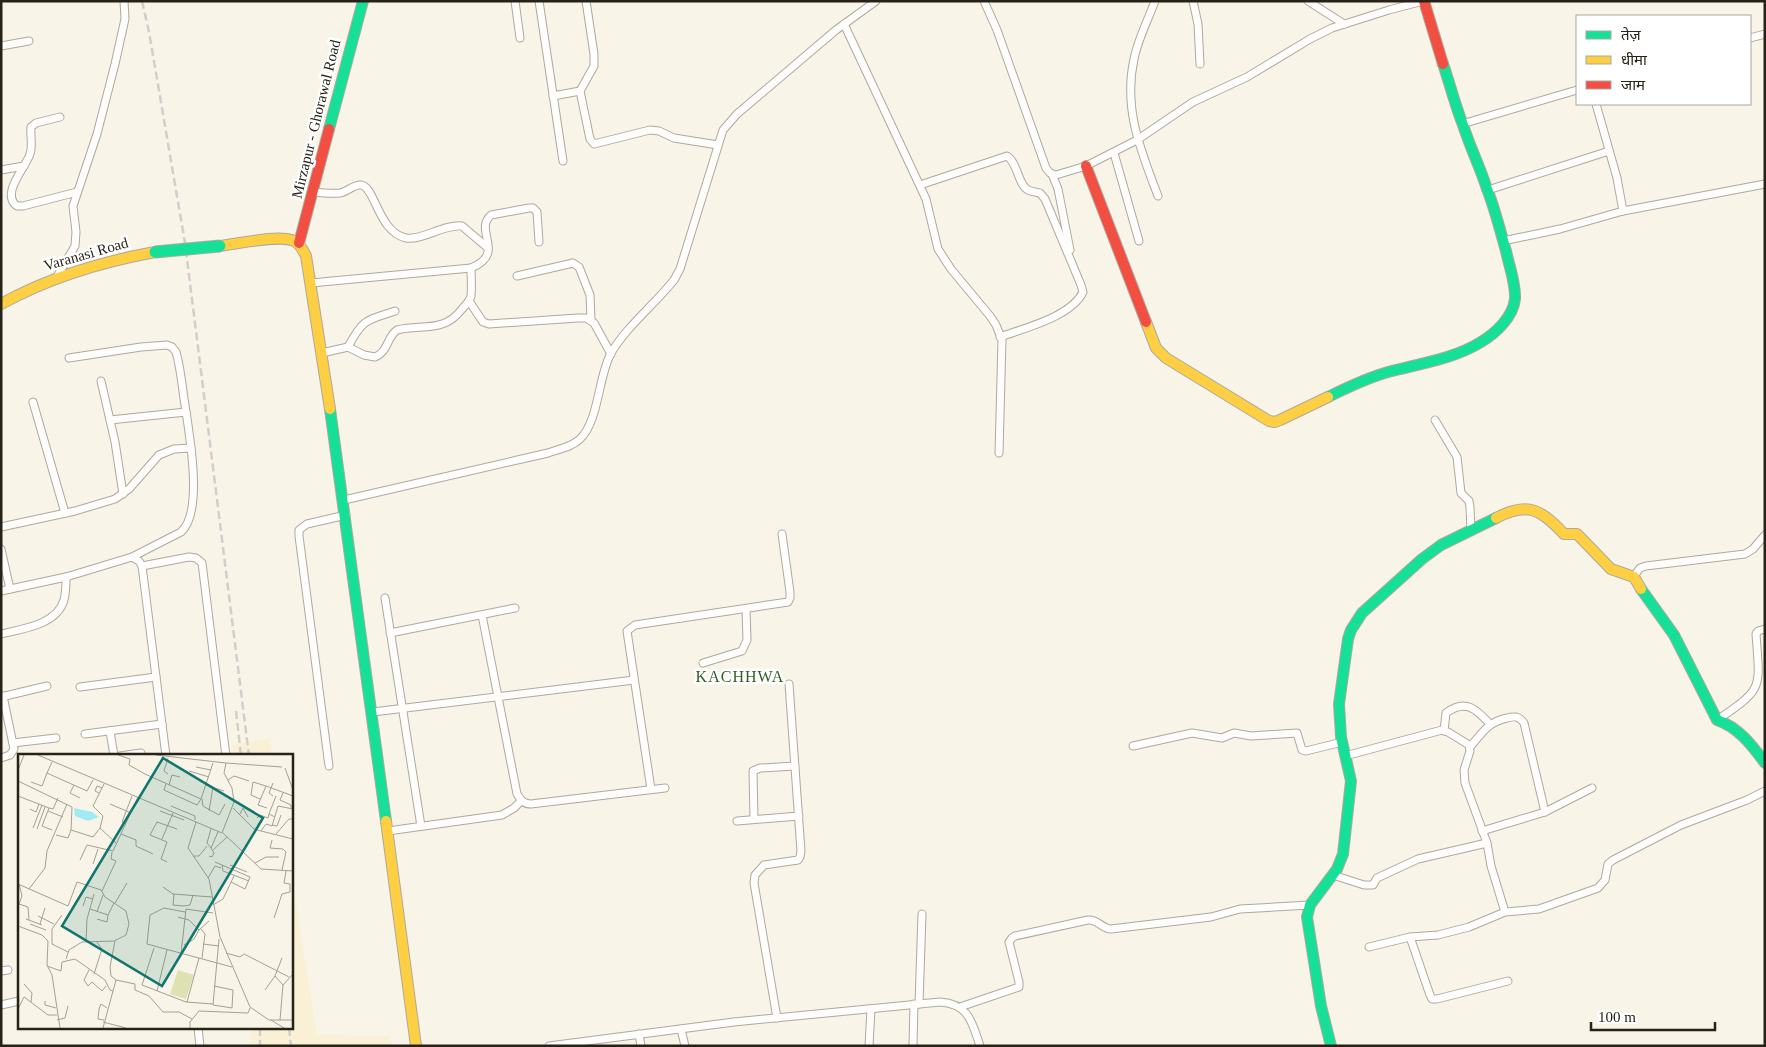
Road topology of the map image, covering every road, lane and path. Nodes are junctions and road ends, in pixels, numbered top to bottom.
1 (124, 1) edge
2 (363, 1) edge
3 (515, 1) edge
4 (539, 1) edge
5 (586, 1) edge
6 (876, 1) edge
7 (984, 1) edge
8 (1155, 1) edge
9 (1193, 1) edge
10 (1308, 1) edge
11 (1424, 1) edge
12 (844, 24) junction
13 (1344, 24) junction
14 (1765, 34) edge
15 (520, 38) dead end
16 (1751, 38) edge
17 (29, 41) dead end
18 (1, 46) edge
19 (1200, 64) dead end
20 (1576, 90) edge
21 (580, 91) junction
22 (553, 96) junction
23 (1596, 105) edge
24 (60, 117) dead end
25 (1462, 124) junction
26 (1137, 140) junction
27 (718, 144) junction
28 (1609, 151) junction
29 (1114, 153) junction
30 (563, 161) dead end
31 (24, 166) junction
32 (1086, 166) junction
33 (1, 170) edge
34 (1052, 174) junction
35 (1765, 184) edge
36 (920, 185) junction
37 (1488, 190) junction
38 (78, 192) junction
39 (313, 192) junction
40 (1158, 196) dead end
41 (1623, 211) junction
42 (1139, 241) dead end
43 (1503, 241) junction
44 (540, 242) dead end
45 (299, 243) junction
46 (488, 248) junction
47 (1073, 265) junction
48 (471, 268) junction
49 (58, 276) junction
50 (517, 276) dead end
51 (310, 283) junction
52 (469, 301) junction
53 (1, 304) edge
54 (395, 311) dead end
55 (591, 320) junction
56 (1000, 338) junction
57 (348, 347) junction
58 (322, 353) junction
59 (610, 354) junction
60 (69, 358) dead end
61 (101, 381) dead end
62 (33, 402) dead end
63 (186, 412) junction
64 (110, 420) junction
65 (1435, 420) dead end
66 (191, 448) junction
67 (999, 453) dead end
68 (123, 494) junction
69 (344, 500) junction
70 (64, 513) junction
71 (346, 515) junction
72 (1, 527) edge
73 (1471, 530) junction
74 (782, 534) dead end
75 (1765, 535) edge
76 (1, 549) edge
77 (132, 557) junction
78 (142, 566) junction
79 (1634, 576) junction
80 (66, 577) junction
81 (10, 589) junction
82 (1, 592) edge
83 (385, 598) dead end
84 (515, 608) dead end
85 (746, 609) junction
86 (482, 615) junction
87 (1765, 630) edge
88 (390, 633) junction
89 (1, 634) edge
90 (703, 663) dead end
91 (156, 677) junction
92 (634, 680) junction
93 (789, 684) dead end
94 (47, 686) dead end
95 (80, 687) dead end
96 (2, 696) edge
97 (498, 697) junction
98 (402, 709) junction
99 (372, 712) junction
100 (1717, 720) junction
101 (162, 724) junction
102 (1490, 724) junction
103 (1444, 730) junction
104 (110, 731) junction
105 (85, 734) dead end
106 (56, 738) dead end
107 (1342, 742) junction
108 (13, 743) junction
109 (1133, 746) dead end
110 (1470, 747) junction
111 (141, 753) dead end
112 (114, 754) edge
113 (134, 754) edge
114 (166, 754) edge
115 (226, 754) edge
116 (1345, 756) junction
117 (1, 758) edge
118 (1765, 763) edge
119 (330, 766) dead end
120 (795, 766) junction
121 (665, 788) dead end
122 (1592, 788) dead end
123 (651, 790) junction
124 (1761, 792) edge
125 (521, 801) junction
126 (1545, 812) junction
127 (799, 816) junction
128 (754, 820) junction
129 (737, 821) dead end
130 (421, 826) junction
131 (1482, 830) junction
132 (388, 831) junction
133 (1487, 843) junction
134 (1333, 875) junction
135 (1310, 905) junction
136 (1505, 912) junction
137 (922, 914) dead end
138 (1410, 938) junction
139 (1369, 947) dead end
140 (1508, 981) dead end
141 (18, 1000) edge
142 (916, 1004) junction
143 (1, 1005) edge
144 (960, 1007) junction
145 (871, 1009) junction
146 (777, 1018) junction
147 (681, 1029) junction
148 (198, 1030) edge
149 (639, 1034) junction
150 (576, 1044) edge
151 (200, 1046) edge
152 (416, 1046) edge
153 (549, 1046) edge
154 (641, 1046) edge
155 (685, 1046) edge
156 (869, 1046) edge
157 (913, 1046) edge
158 (980, 1046) edge
159 (1331, 1046) edge

1 - 38 street
2 - 39 main road, Mirzapur - Ghorawal Road
3 - 15 street
4 - 22 street
5 - 21 street
6 - 12 street
7 - 34 street
8 - 26 street
9 - 19 street
10 - 13 street
11 - 13 street
11 - 25 main road
12 - 27 street
12 - 36 street
13 - 26 street
14 - 16 street
17 - 18 street
20 - 25 street
21 - 22 street
21 - 27 street
22 - 30 street
23 - 28 street
24 - 31 street
25 - 37 main road
26 - 29 street
26 - 40 street
27 - 59 street
28 - 37 street
28 - 41 street
29 - 32 street
29 - 42 street
31 - 33 street
31 - 38 street
32 - 34 street
32 - 43 main road
34 - 47 street
35 - 41 street
36 - 47 street
36 - 56 street
37 - 43 main road
38 - 49 street
39 - 45 main road, Mirzapur - Ghorawal Road
39 - 46 street
41 - 43 street
44 - 46 street
45 - 49 main road, Varanasi Road, bridge
45 - 51 main road
46 - 48 street
47 - 56 street
48 - 51 street
48 - 52 street
49 - 53 main road, Varanasi Road
50 - 55 street
51 - 58 main road
52 - 55 street
52 - 57 street
54 - 57 street
55 - 59 street
56 - 67 street
57 - 58 street
58 - 69 main road
59 - 69 street
60 - 63 street
61 - 64 street
62 - 70 street
63 - 64 street
63 - 66 street
64 - 68 street
65 - 73 street
66 - 68 street
66 - 77 street
68 - 70 street
69 - 71 main road
70 - 72 street
71 - 99 main road
71 - 119 street
73 - 79 main road
73 - 107 main road
74 - 85 street
75 - 79 street
76 - 81 street
77 - 78 street
77 - 80 street
78 - 91 street
78 - 115 street
79 - 100 main road
80 - 81 street
80 - 89 street
81 - 82 street
83 - 88 street
84 - 86 street
85 - 90 street
85 - 92 street
86 - 88 street
86 - 97 street
87 - 100 street
88 - 98 street
91 - 95 street
91 - 101 street
92 - 97 street
92 - 123 street
93 - 120 street
94 - 96 street
96 - 108 street
97 - 98 street
97 - 125 street
98 - 99 street
98 - 130 street
99 - 132 main road
100 - 118 main road
101 - 104 street
101 - 114 street
102 - 103 street
102 - 110 street
102 - 126 street
103 - 110 street
103 - 116 street
104 - 105 street
104 - 112 street
106 - 108 street
107 - 109 street
107 - 116 main road
108 - 117 street
110 - 131 street
111 - 113 street
116 - 134 main road
120 - 127 street
120 - 128 street
121 - 123 street
122 - 126 street
123 - 125 street
124 - 136 street
125 - 130 street
126 - 131 street
127 - 128 street
127 - 146 street
128 - 129 street
130 - 132 street
131 - 133 street
132 - 152 main road
133 - 134 street
133 - 136 street
134 - 135 main road
135 - 144 street
135 - 159 main road
136 - 138 street
137 - 142 street
138 - 139 street
138 - 140 street
141 - 143 street
142 - 144 street
142 - 145 street
142 - 157 street
144 - 158 street
145 - 146 street
145 - 156 street
146 - 147 street
147 - 149 street
147 - 155 street
148 - 151 street
149 - 150 street
149 - 154 street
150 - 153 street

